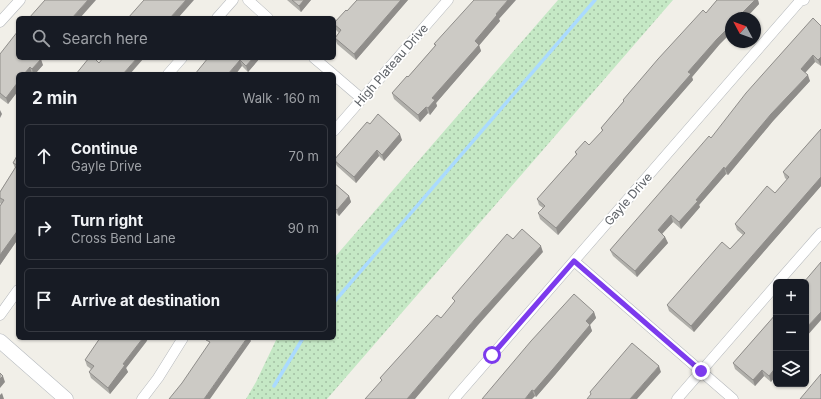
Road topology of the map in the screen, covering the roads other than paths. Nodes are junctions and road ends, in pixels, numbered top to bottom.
1 (20, 0) edge
2 (233, 0) edge
3 (248, 0) edge
4 (448, 0) edge
5 (804, 0) edge
6 (219, 16) edge
7 (266, 16) edge
8 (0, 22) edge
9 (180, 60) edge
10 (316, 60) edge
11 (170, 72) edge
12 (330, 72) edge
13 (336, 77) edge
14 (362, 99) junction
15 (336, 129) edge
16 (821, 233) edge
17 (574, 261) junction
18 (781, 279) edge
19 (773, 288) edge
20 (16, 293) edge
21 (0, 315) edge
22 (182, 340) edge
23 (0, 341) edge
24 (701, 371) junction
25 (66, 399) edge
26 (142, 399) edge
27 (454, 399) edge
28 (677, 399) edge
29 (733, 399) edge

1 - 8 street
2 - 6 street
3 - 7 street
4 - 14 street, High Plateau Drive
5 - 17 street, Gayle Drive
9 - 11 street
10 - 12 street
13 - 14 street
14 - 15 street, High Plateau Drive
16 - 18 street
17 - 24 street
17 - 27 street, Gayle Drive
19 - 24 street
20 - 21 street
22 - 26 street
23 - 25 street
24 - 28 street
24 - 29 street

